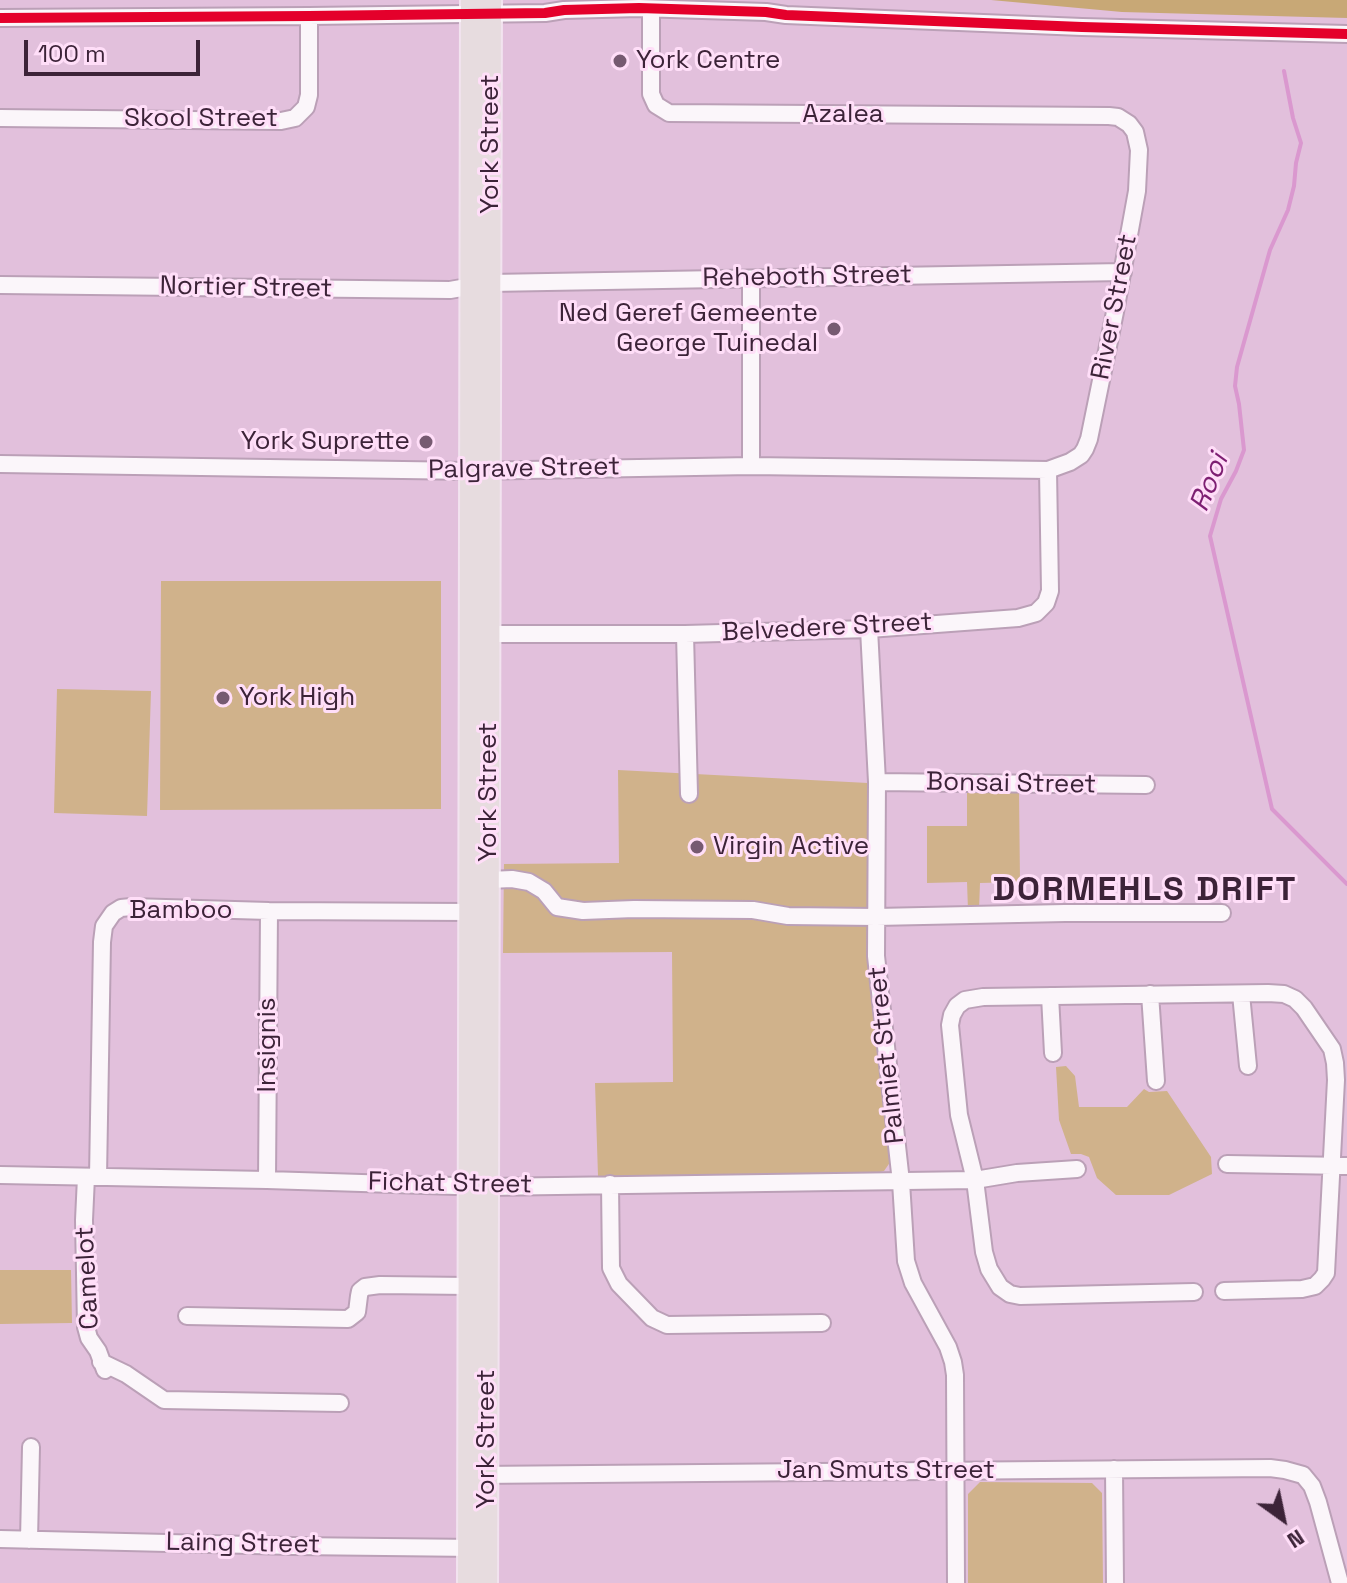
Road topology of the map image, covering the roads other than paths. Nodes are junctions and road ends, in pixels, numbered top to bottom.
1 (481, 7) edge
2 (650, 13) junction
3 (309, 16) junction
4 (0, 18) edge
5 (1347, 34) edge
6 (0, 118) edge
7 (1129, 124) joint
8 (1123, 272) junction
9 (751, 279) junction
10 (0, 285) edge
11 (481, 286) junction
12 (0, 464) edge
13 (751, 466) junction
14 (1048, 470) junction
15 (480, 471) junction
16 (869, 629) junction
17 (480, 634) junction
18 (685, 634) junction
19 (877, 782) junction
20 (1146, 785) dead end
21 (689, 794) dead end
22 (489, 880) junction
23 (269, 911) junction
24 (470, 912) junction
25 (1222, 913) dead end
26 (876, 917) junction
27 (1150, 994) junction
28 (1241, 994) junction
29 (1050, 996) junction
30 (1053, 1053) dead end
31 (1248, 1066) dead end
32 (1156, 1081) dead end
33 (1227, 1164) dead end
34 (1339, 1166) edge
35 (1077, 1169) dead end
36 (0, 1175) edge
37 (92, 1177) junction
38 (267, 1180) junction
39 (975, 1180) junction
40 (901, 1182) junction
41 (610, 1184) junction
42 (478, 1186) junction
43 (469, 1286) junction
44 (1224, 1291) dead end
45 (1194, 1292) dead end
46 (187, 1316) dead end
47 (822, 1323) dead end
48 (340, 1403) dead end
49 (31, 1447) dead end
50 (1114, 1469) junction
51 (955, 1471) junction
52 (478, 1475) junction
53 (0, 1539) edge
54 (29, 1540) junction
55 (478, 1548) junction
56 (468, 1583) edge
57 (487, 1583) edge
58 (956, 1583) edge
59 (1115, 1583) edge
60 (1340, 1583) edge

1 - 2 street
1 - 3 street
1 - 11 main road, York Street
2 - 5 street
2 - 7 street, Azalea
3 - 4 street
3 - 6 street, Skool Street
7 - 8 street, River Street
8 - 9 street, Reheboth Street
8 - 14 street, River Street
9 - 11 street, Reheboth Street
9 - 13 street
10 - 11 street, Nortier Street
11 - 15 main road, York Street
12 - 15 street, Palgrave Street
13 - 14 street, Palgrave Street
13 - 15 street, Palgrave Street
14 - 16 street, Belvedere Street
15 - 17 main road, York Street
16 - 18 street, Belvedere Street
16 - 19 street, Palmiet Street
17 - 18 street, Belvedere Street
17 - 22 main road, York Street
17 - 24 main road, York Street
18 - 21 street
19 - 20 street, Bonsai Street
19 - 26 street, Palmiet Street
22 - 26 street
22 - 42 main road, York Street
23 - 24 street, Bamboo
23 - 37 street, Bamboo
23 - 38 street, Insignis
24 - 42 main road, York Street
25 - 26 street
26 - 40 street, Palmiet Street
27 - 28 street
27 - 29 street
27 - 32 street
28 - 31 street
28 - 34 street
29 - 30 street
29 - 39 street
33 - 34 street
34 - 44 street
35 - 39 street, Fichat Street
36 - 37 street, Fichat Street
37 - 38 street, Fichat Street
37 - 48 street, Camelot
38 - 42 street, Fichat Street
39 - 40 street, Fichat Street
39 - 45 street
40 - 41 street, Fichat Street
40 - 51 street, Palmiet Street
41 - 42 street, Fichat Street
41 - 47 street
42 - 43 main road, York Street
42 - 52 main road, York Street
43 - 46 street
43 - 52 main road, York Street
49 - 54 street
50 - 51 street, Jan Smuts Street
50 - 59 street
50 - 60 street, Jan Smuts Street
51 - 52 street, Jan Smuts Street
51 - 58 street, Palmiet Street
52 - 55 main road, York Street
53 - 54 street, Laing Street
54 - 55 street, Laing Street
55 - 56 main road, York Street
55 - 57 main road, York Street

